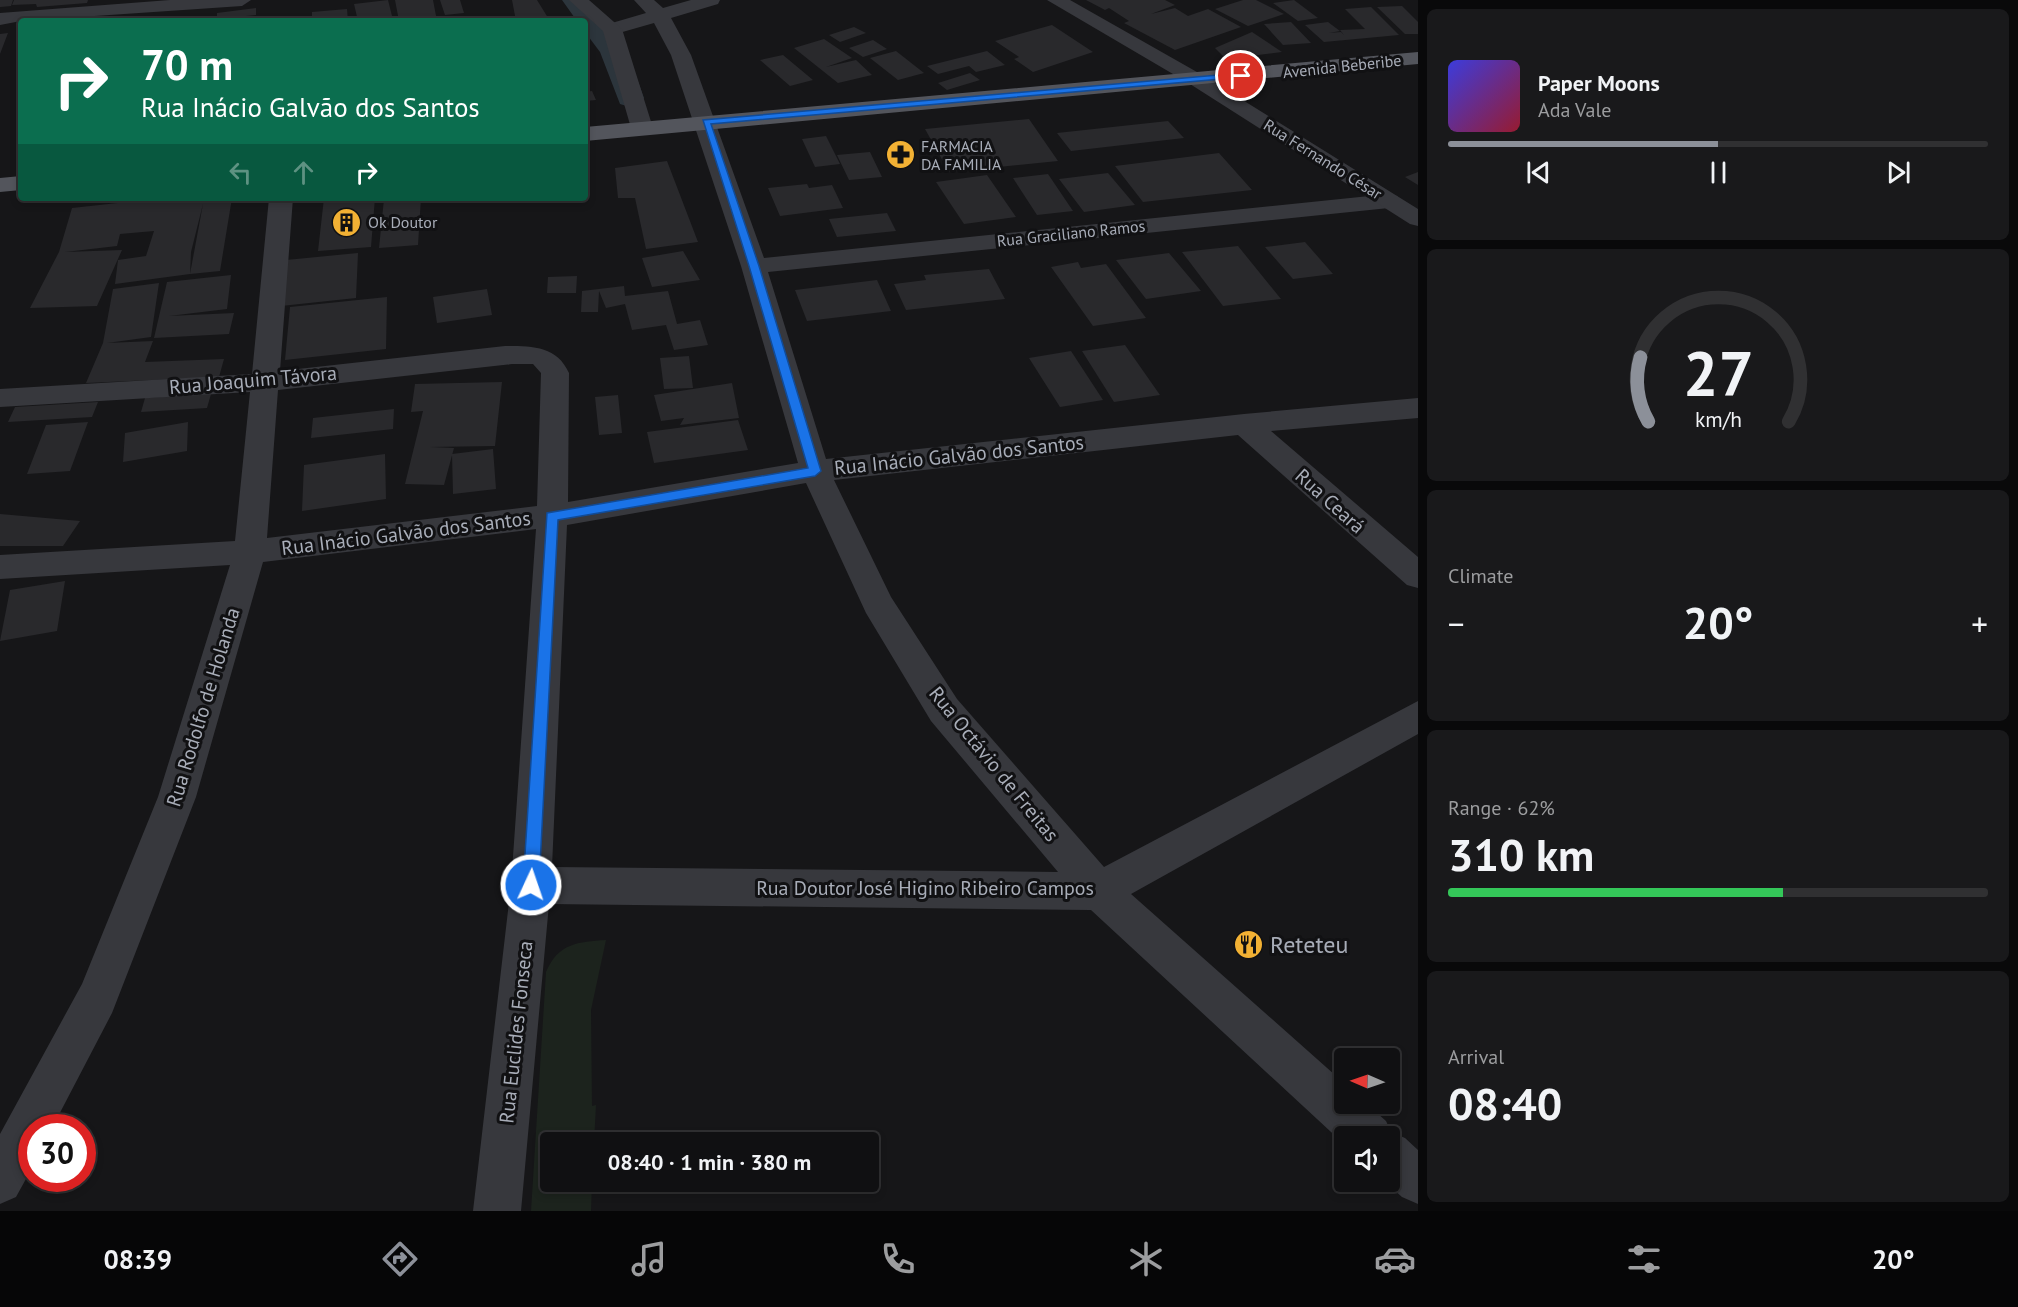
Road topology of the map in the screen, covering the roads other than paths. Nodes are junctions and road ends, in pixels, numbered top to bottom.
1 (242, 0) edge
2 (578, 0) edge
3 (711, 0) edge
4 (1056, 0) edge
5 (126, 10) edge
6 (650, 11) edge
7 (0, 19) edge
8 (616, 28) junction
9 (1418, 58) edge
10 (1197, 80) junction
11 (706, 122) junction
12 (642, 129) junction
13 (588, 134) edge
14 (18, 183) edge
15 (0, 185) edge
16 (281, 201) edge
17 (1389, 201) junction
18 (1418, 219) edge
19 (754, 266) junction
20 (505, 355) joint
21 (264, 382) junction
22 (0, 398) edge
23 (1418, 408) edge
24 (1244, 424) junction
25 (815, 471) junction
26 (552, 516) junction
27 (250, 552) junction
28 (0, 567) edge
29 (1418, 576) edge
30 (1418, 716) edge
31 (531, 885) junction
32 (1099, 891) junction
33 (1358, 1126) edge
34 (1400, 1164) edge
35 (0, 1181) edge
36 (1418, 1181) edge
37 (497, 1211) edge

1 - 5 street
2 - 8 street
3 - 6 street
4 - 10 street, Rua Fernando César
5 - 7 street
6 - 8 street
6 - 11 street, Rua Octávio de Freitas
8 - 12 street
9 - 10 main road, Avenida Beberibe
10 - 11 main road, Avenida Beberibe
10 - 17 street, Rua Fernando César
11 - 12 main road, Avenida Beberibe
11 - 19 street, Rua Octávio de Freitas
12 - 13 main road, Avenida Beberibe
14 - 15 main road
16 - 21 street, Rua Rodolfo de Holanda
17 - 18 street, Rua Fernando César
17 - 19 street, Rua Graciliano Ramos
19 - 25 street, Rua Octávio de Freitas
20 - 21 street, Rua Joaquim Távora
20 - 26 street, Rua Euclides Fonseca
21 - 22 street, Rua Joaquim Távora
21 - 27 street, Rua Rodolfo de Holanda
23 - 24 street, Rua Inácio Galvão dos Santos
24 - 25 street, Rua Inácio Galvão dos Santos
24 - 29 street, Rua Ceará
25 - 26 street, Rua Inácio Galvão dos Santos
25 - 32 street, Rua Octávio de Freitas
26 - 27 street, Rua Inácio Galvão dos Santos
26 - 31 street, Rua Euclides Fonseca
27 - 28 street, Rua Inácio Galvão dos Santos
27 - 35 street, Rua Rodolfo de Holanda
30 - 32 street, Rua Doutor José Higino Ribeiro Campos
31 - 32 street, Rua Doutor José Higino Ribeiro Campos
31 - 37 street, Rua Euclides Fonseca
32 - 33 street, Rua Octávio de Freitas
34 - 36 street

